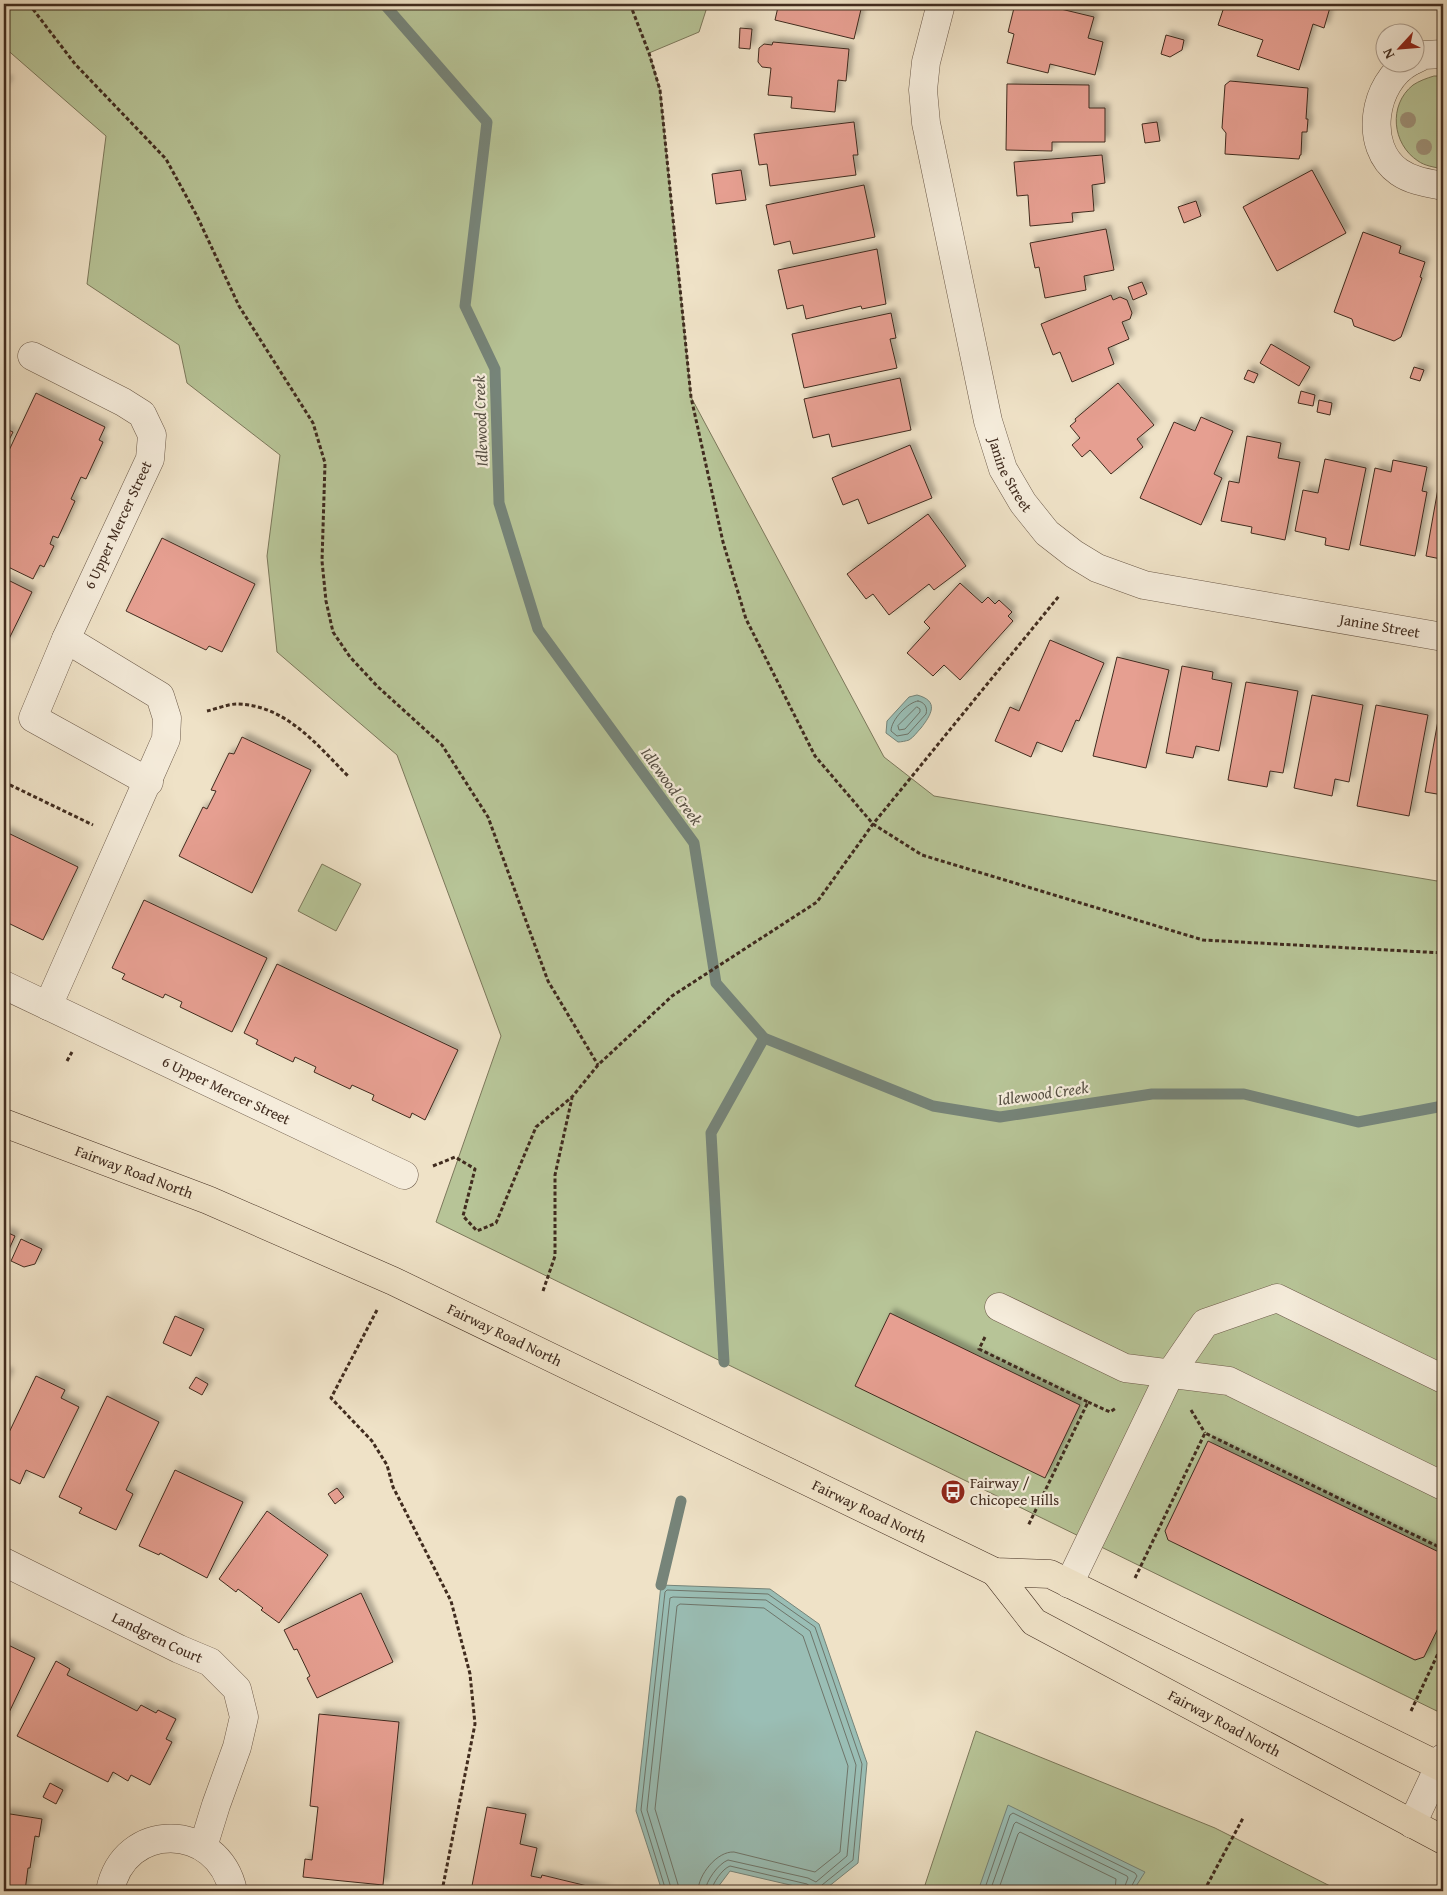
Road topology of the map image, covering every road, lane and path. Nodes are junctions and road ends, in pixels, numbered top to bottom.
1 (29, 4) edge
2 (630, 4) edge
3 (941, 4) edge
4 (1443, 54) edge
5 (1424, 55) edge
6 (1399, 72) edge
7 (1443, 186) edge
8 (32, 356) dead end
9 (1059, 596) dead end
10 (1443, 637) edge
11 (66, 638) junction
12 (207, 711) dead end
13 (348, 777) dead end
14 (4, 782) edge
15 (149, 782) junction
16 (873, 824) junction
17 (123, 840) junction
18 (1443, 953) edge
19 (4, 985) edge
20 (48, 1006) junction
21 (598, 1065) junction
22 (572, 1097) junction
23 (4, 1123) edge
24 (404, 1175) joint
25 (393, 1281) junction
26 (542, 1291) dead end
27 (1000, 1307) dead end
28 (980, 1349) dead end
29 (1170, 1374) junction
30 (1443, 1379) edge
31 (1088, 1402) junction
32 (1187, 1404) dead end
33 (1118, 1407) dead end
34 (1205, 1434) junction
35 (1443, 1486) edge
36 (1028, 1526) dead end
37 (1443, 1549) edge
38 (4, 1562) edge
39 (995, 1572) junction
40 (1136, 1578) dead end
41 (1069, 1584) junction
42 (1443, 1644) edge
43 (1411, 1711) dead end
44 (1442, 1764) edge
45 (1243, 1818) dead end
46 (1412, 1824) junction
47 (1443, 1840) edge
48 (203, 1847) junction
49 (110, 1891) edge
50 (233, 1891) edge
51 (442, 1891) edge
52 (1204, 1891) edge

1 - 21 path
2 - 16 path
3 - 10 street, Janine Street
4 - 5 street
6 - 7 street
8 - 11 street, 6 Upper Mercer Street
9 - 16 path
11 - 15 street
11 - 15 street, 6 Upper Mercer Street
12 - 13 path
14 - 17 path
15 - 17 street
16 - 18 path
16 - 21 path
17 - 20 street
19 - 20 street, 6 Upper Mercer Street
20 - 24 street, 6 Upper Mercer Street
21 - 22 path
22 - 24 path
22 - 26 path
23 - 25 main road, Fairway Road North
25 - 39 main road, Fairway Road North
25 - 51 path
27 - 29 street
28 - 31 path
29 - 30 street
29 - 35 street
29 - 41 street
31 - 33 path
31 - 36 path
32 - 34 path
34 - 37 path
34 - 40 path
38 - 48 street, Landgren Court
39 - 41 main road, Fairway Road North
39 - 46 main road, Fairway Road North
41 - 44 main road, Fairway Road North
42 - 43 path
44 - 46 street
45 - 52 path
46 - 47 main road, Fairway Road North
48 - 49 street
48 - 50 street

